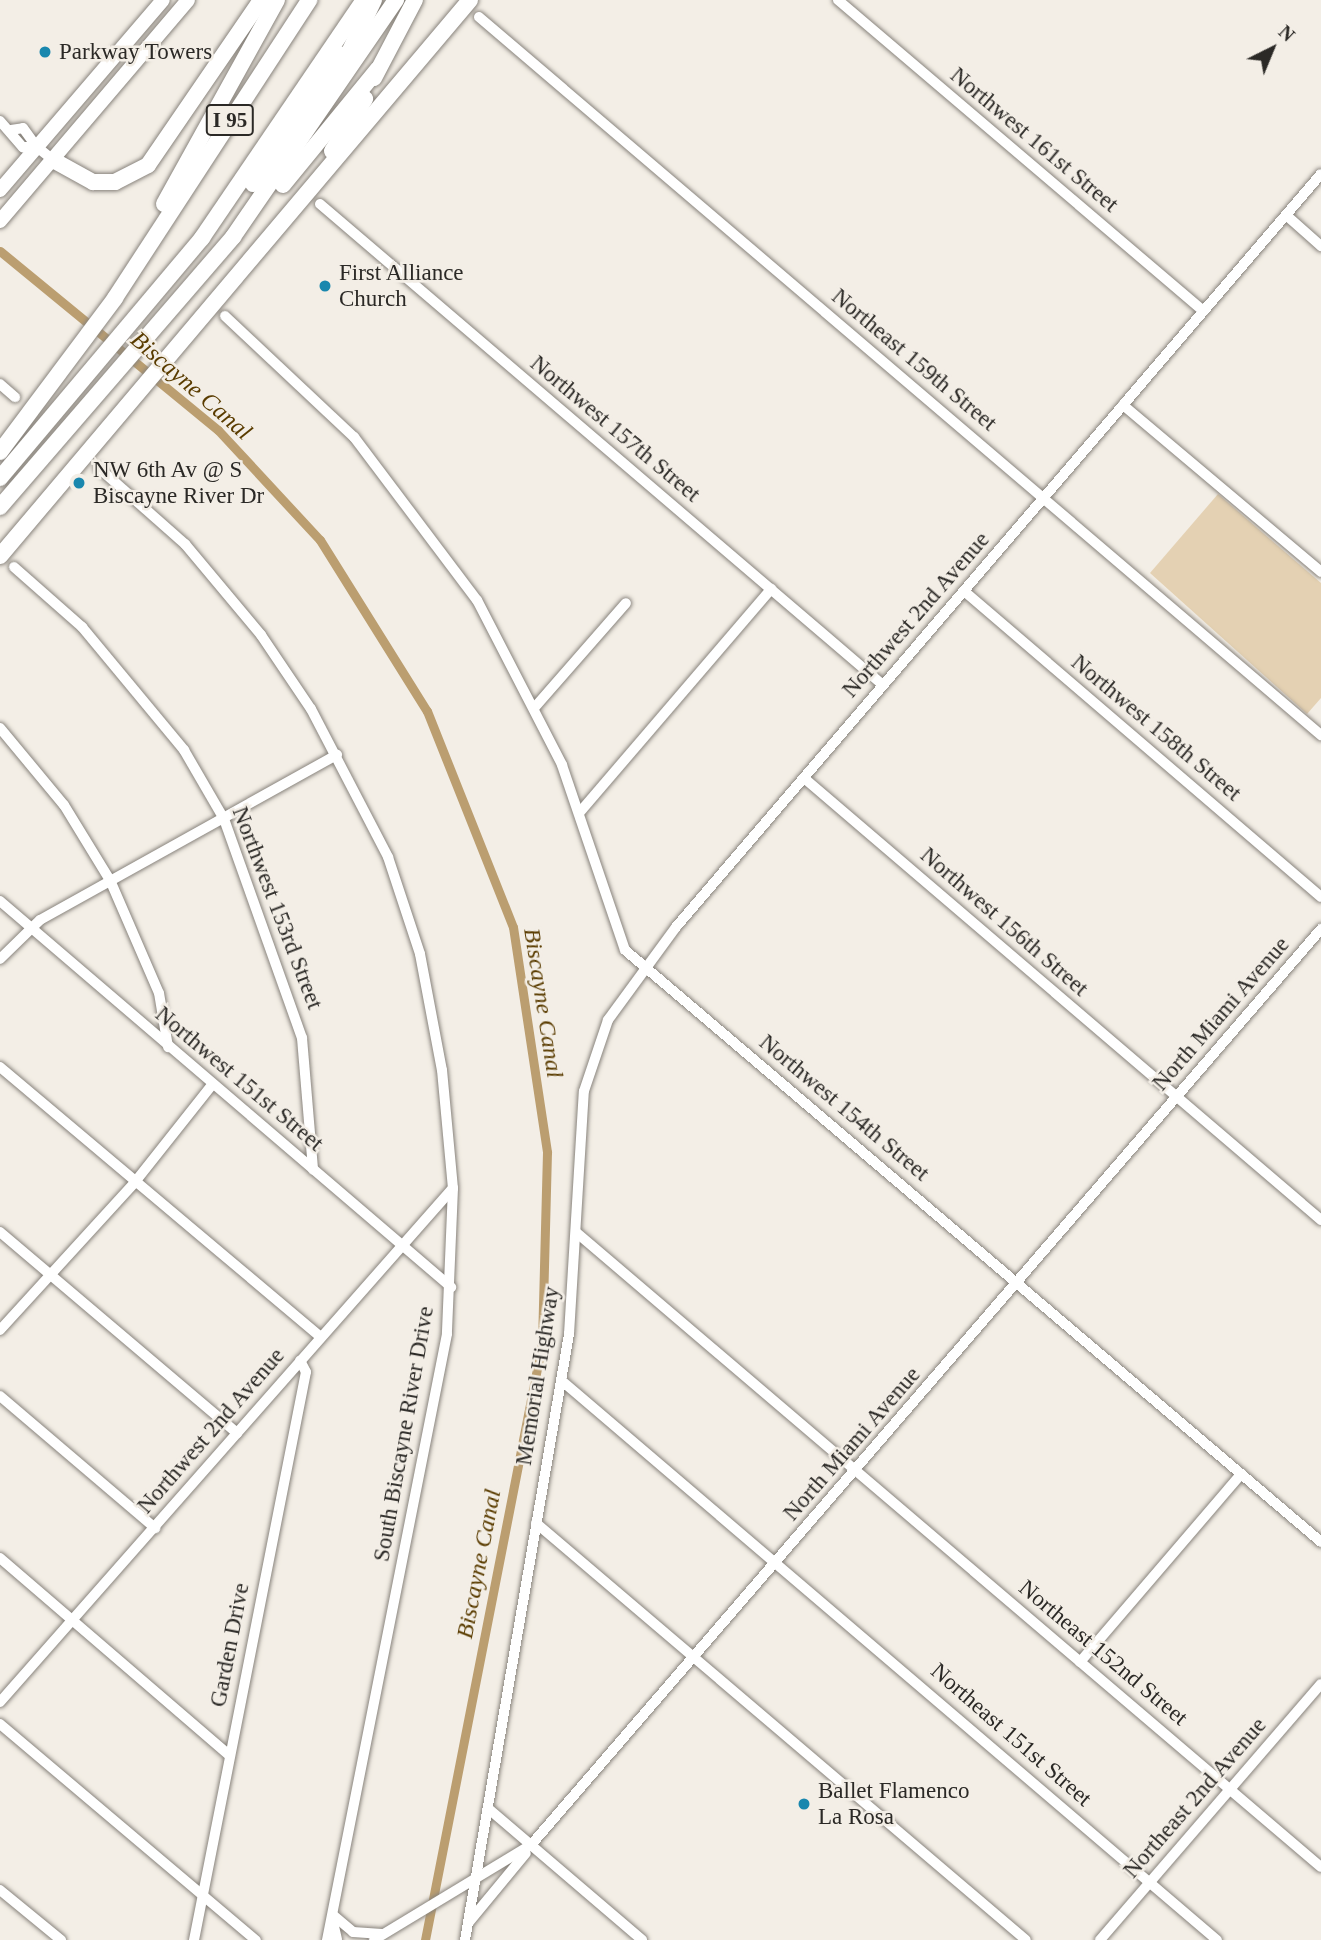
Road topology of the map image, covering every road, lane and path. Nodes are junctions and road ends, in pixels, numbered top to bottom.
1 (163, 0) edge
2 (188, 0) edge
3 (261, 0) edge
4 (277, 0) edge
5 (309, 0) edge
6 (366, 0) edge
7 (374, 0) edge
8 (396, 0) edge
9 (415, 0) edge
10 (470, 0) edge
11 (838, 0) edge
12 (479, 18) dead end
13 (352, 52) junction
14 (378, 69) junction
15 (0, 121) edge
16 (37, 147) junction
17 (52, 160) junction
18 (1321, 174) edge
19 (0, 190) edge
20 (320, 204) dead end
21 (1286, 215) junction
22 (0, 221) edge
23 (202, 238) junction
24 (152, 240) junction
25 (1321, 246) edge
26 (208, 310) junction
27 (1203, 311) junction
28 (225, 316) dead end
29 (144, 343) junction
30 (115, 377) junction
31 (0, 384) edge
32 (15, 397) dead end
33 (1123, 405) junction
34 (0, 452) edge
35 (99, 468) dead end
36 (0, 478) edge
37 (1044, 498) junction
38 (0, 507) edge
39 (0, 512) edge
40 (0, 556) edge
41 (14, 567) dead end
42 (1321, 572) edge
43 (771, 589) junction
44 (964, 591) junction
45 (626, 603) dead end
46 (883, 685) junction
47 (535, 707) junction
48 (0, 728) edge
49 (1321, 735) edge
50 (337, 755) junction
51 (804, 778) junction
52 (580, 812) junction
53 (224, 819) junction
54 (110, 880) junction
55 (1321, 897) edge
56 (0, 901) edge
57 (30, 927) junction
58 (1321, 929) edge
59 (0, 959) edge
60 (643, 966) junction
61 (168, 1047) junction
62 (0, 1067) edge
63 (212, 1086) junction
64 (1177, 1097) junction
65 (582, 1105) joint
66 (313, 1170) junction
67 (135, 1182) junction
68 (453, 1188) junction
69 (1321, 1220) edge
70 (0, 1232) edge
71 (577, 1233) junction
72 (403, 1245) junction
73 (51, 1273) junction
74 (1017, 1283) junction
75 (451, 1287) junction
76 (0, 1330) edge
77 (321, 1337) junction
78 (300, 1360) junction
79 (562, 1381) junction
80 (0, 1396) edge
81 (237, 1433) junction
82 (858, 1469) junction
83 (1241, 1474) junction
84 (536, 1523) junction
85 (155, 1528) junction
86 (1321, 1542) edge
87 (0, 1558) edge
88 (777, 1563) junction
89 (72, 1619) junction
90 (693, 1660) junction
91 (1080, 1662) junction
92 (1321, 1684) edge
93 (0, 1702) edge
94 (0, 1724) edge
95 (230, 1756) junction
96 (1231, 1789) junction
97 (491, 1810) junction
98 (531, 1845) junction
99 (1321, 1867) edge
100 (477, 1877) junction
101 (1151, 1882) junction
102 (0, 1890) edge
103 (203, 1896) junction
104 (333, 1918) junction
105 (468, 1923) junction
106 (376, 1938) edge
107 (61, 1940) edge
108 (194, 1940) edge
109 (256, 1940) edge
110 (327, 1940) edge
111 (337, 1940) edge
112 (465, 1940) edge
113 (642, 1940) edge
114 (1026, 1940) edge
115 (1100, 1940) edge
116 (1217, 1940) edge

1 - 16 main road
2 - 17 main road
3 - 17 highway
4 - 24 highway
5 - 24 highway, I 95
6 - 13 highway
6 - 23 highway
7 - 13 highway
8 - 13 highway
9 - 14 highway
10 - 26 highway
11 - 27 street, Northwest 161st Street
12 - 37 street, Northeast 159th Street
13 - 23 highway
13 - 29 highway
14 - 26 highway
14 - 29 highway
15 - 16 street
16 - 17 street
16 - 19 main road
17 - 22 main road
18 - 21 street, Northwest 2nd Avenue
20 - 43 street, Northwest 157th Street
21 - 25 street
21 - 27 street, Northwest 2nd Avenue
23 - 36 highway
24 - 34 highway, I 95
26 - 40 highway
27 - 33 street, Northwest 2nd Avenue
28 - 47 street, Northwest 154th Street
29 - 30 highway
30 - 38 highway
30 - 39 highway
31 - 32 street
33 - 37 street, Northwest 2nd Avenue
33 - 42 street
35 - 50 street, South Biscayne River Drive
37 - 44 street, Northwest 2nd Avenue
37 - 49 street, Northeast 159th Street
41 - 53 street, Northwest 153rd Street
43 - 46 street, Northwest 157th Street
43 - 52 street
44 - 46 street, Northwest 2nd Avenue
44 - 55 street, Northwest 158th Street
45 - 47 street
46 - 51 street, Northwest 2nd Avenue
47 - 52 street, Northwest 154th Street
48 - 54 street
50 - 53 street
50 - 68 street, South Biscayne River Drive
51 - 60 street, Northwest 2nd Avenue
51 - 64 street, Northwest 156th Street
52 - 60 street, Northwest 154th Street
53 - 54 street
53 - 66 street, Northwest 153rd Street
54 - 57 street
54 - 61 street
56 - 57 street, Northwest 151st Street
57 - 59 street
57 - 61 street, Northwest 151st Street
58 - 64 street, North Miami Avenue
60 - 65 street, Northwest 2nd Avenue
60 - 74 street, Northwest 154th Street
61 - 63 street, Northwest 151st Street
62 - 67 street
63 - 66 street, Northwest 151st Street
63 - 67 street
64 - 69 street, Northwest 156th Street
64 - 74 street, North Miami Avenue
65 - 71 street, Memorial Highway
66 - 72 street, Northwest 151st Street
67 - 73 street
67 - 77 street
68 - 72 street, Northwest 2nd Avenue
68 - 75 street, South Biscayne River Drive
70 - 73 street
71 - 79 street, Memorial Highway
71 - 82 street, Northeast 152nd Street
72 - 75 street, Northwest 151st Street
72 - 77 street, Northwest 2nd Avenue
73 - 76 street
73 - 81 street
74 - 82 street, North Miami Avenue
74 - 83 street, Northwest 154th Street
75 - 104 street, South Biscayne River Drive
77 - 78 street, Northwest 2nd Avenue
78 - 81 street, Northwest 2nd Avenue
78 - 95 street, Garden Drive
79 - 84 street, Memorial Highway
79 - 88 street
80 - 85 street
81 - 85 street, Northwest 2nd Avenue
82 - 88 street, North Miami Avenue
82 - 91 street, Northeast 152nd Street
83 - 86 street, Northwest 154th Street
83 - 91 street
84 - 90 street
84 - 97 street, Memorial Highway
85 - 89 street, Northwest 2nd Avenue
87 - 89 street
88 - 90 street, North Miami Avenue
88 - 101 street, Northeast 151st Street
89 - 93 street, Northwest 2nd Avenue
89 - 95 street
90 - 98 street, North Miami Avenue
90 - 114 street
91 - 96 street, Northeast 152nd Street
92 - 96 street, Northeast 2nd Avenue
94 - 103 street
95 - 103 street, Garden Drive
96 - 99 street, Northeast 152nd Street
96 - 101 street, Northeast 2nd Avenue
97 - 98 street
97 - 100 street, Memorial Highway
98 - 100 street, North Miami Avenue
98 - 105 street
98 - 113 street
100 - 105 street, Memorial Highway
100 - 106 street, North Miami Avenue
101 - 115 street, Northeast 2nd Avenue
101 - 116 street, Northeast 151st Street
102 - 107 street
103 - 108 street, Garden Drive
103 - 109 street
104 - 106 street
104 - 110 street, South Biscayne River Drive
104 - 111 street, South Biscayne River Drive
105 - 112 street, Memorial Highway

